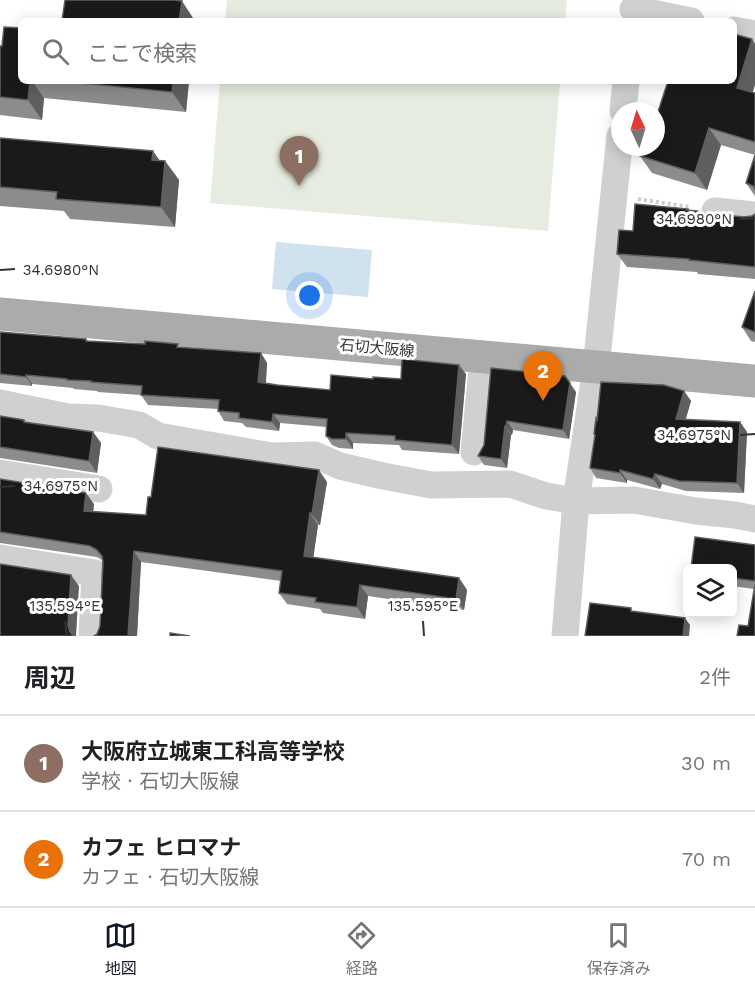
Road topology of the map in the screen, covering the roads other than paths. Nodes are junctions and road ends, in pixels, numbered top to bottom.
1 (633, 10) edge
2 (675, 18) edge
3 (737, 31) edge
4 (755, 34) edge
5 (626, 84) edge
6 (624, 102) edge
7 (618, 156) edge
8 (715, 211) road end
9 (755, 215) edge
10 (0, 314) edge
11 (483, 358) junction
12 (596, 368) junction
13 (755, 381) edge
14 (0, 403) edge
15 (474, 452) dead end
16 (0, 473) edge
17 (99, 489) dead end
18 (576, 501) junction
19 (755, 519) edge
20 (0, 558) edge
21 (92, 636) edge
22 (565, 636) edge

1 - 2 street
3 - 4 street
5 - 6 street
7 - 12 street
8 - 9 street
10 - 11 main road, 石切大阪線
11 - 12 main road, 石切大阪線
11 - 15 street
12 - 13 main road, 石切大阪線
12 - 18 street
14 - 18 street
16 - 17 street
18 - 19 street
18 - 22 street
20 - 21 street

